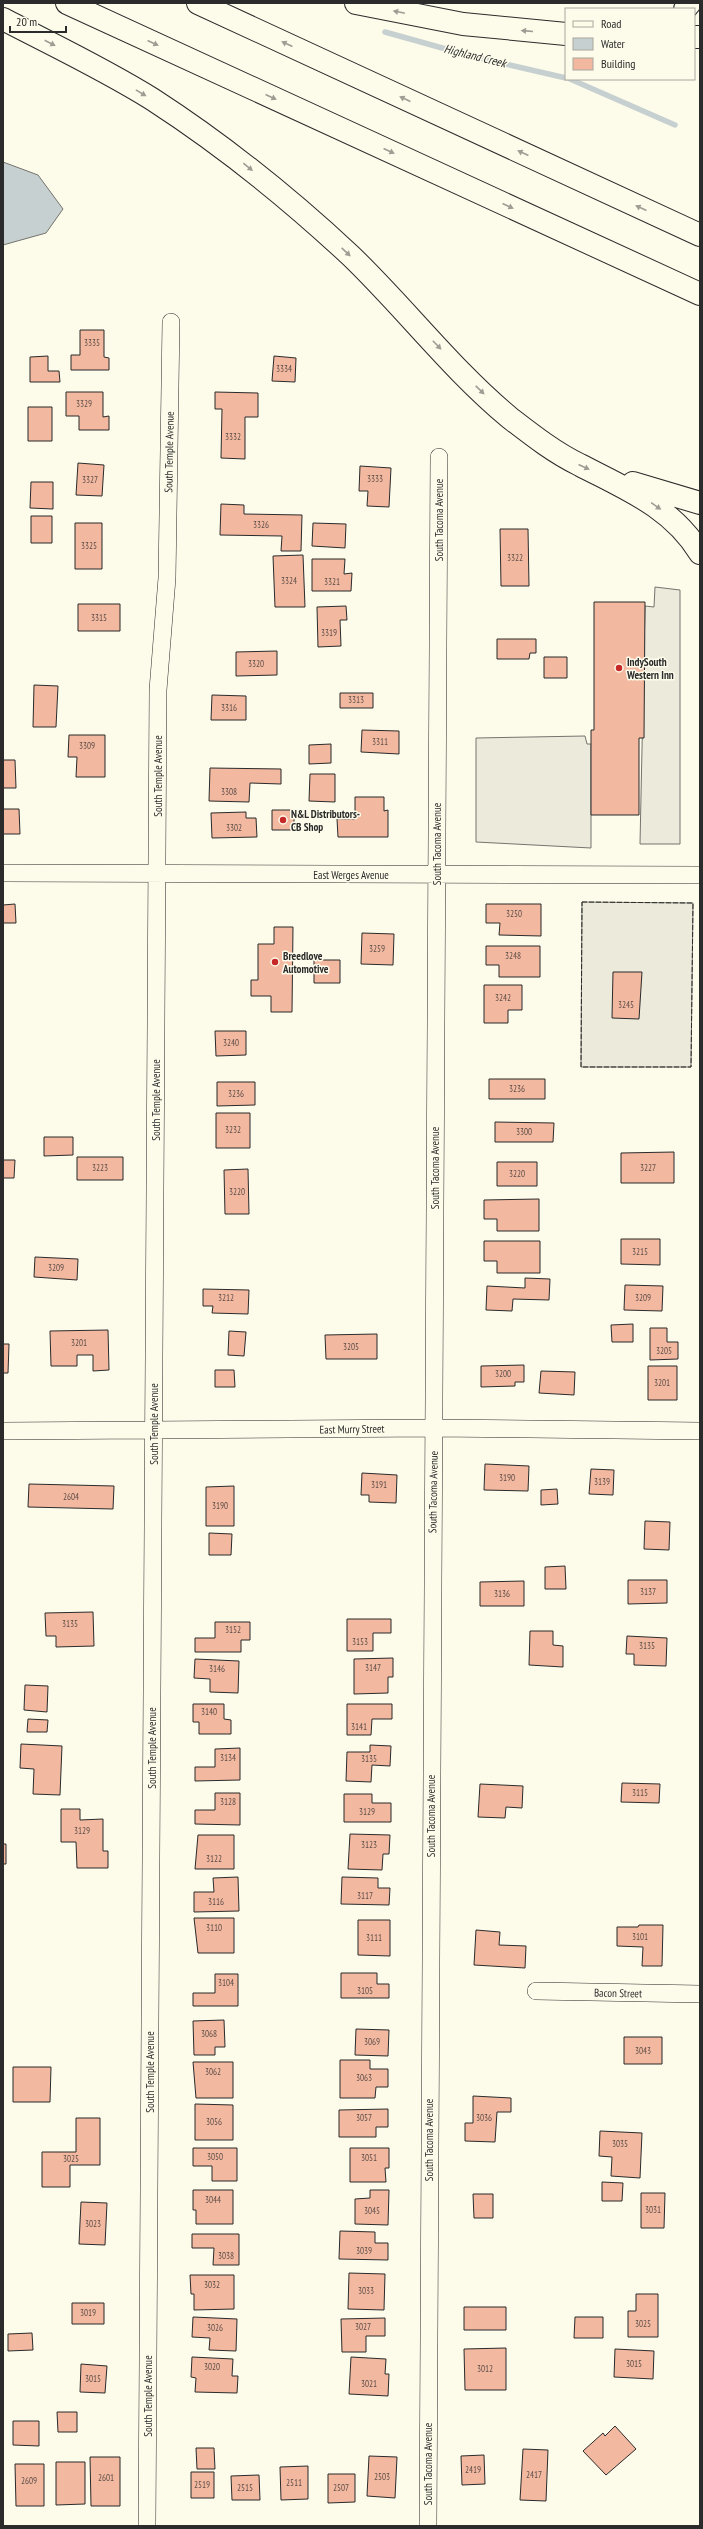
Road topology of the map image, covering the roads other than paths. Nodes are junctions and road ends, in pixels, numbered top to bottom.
1 (67, 3) edge
2 (198, 3) edge
3 (356, 3) edge
4 (3, 19) edge
5 (565, 34) edge
6 (700, 235) edge
7 (700, 294) edge
8 (171, 322) dead end
9 (439, 457) dead end
10 (610, 480) junction
11 (700, 503) edge
12 (700, 553) edge
13 (3, 873) edge
14 (158, 873) junction
15 (436, 875) junction
16 (700, 875) edge
17 (433, 1428) junction
18 (3, 1431) edge
19 (154, 1431) junction
20 (700, 1431) edge
21 (536, 1992) dead end
22 (700, 1994) edge
23 (147, 2526) edge
24 (428, 2526) edge

1 -> 7 highway
6 -> 2 highway
5 -> 3 highway
4 -> 10 highway
8 - 14 street, South Temple Avenue
9 - 15 street, South Tacoma Avenue
10 - 11 highway
10 -> 12 highway
13 - 14 street, East Werges Avenue
14 - 15 street, East Werges Avenue
14 - 19 street, South Temple Avenue
15 - 16 street, East Werges Avenue
15 - 17 street, South Tacoma Avenue
17 - 19 street, East Murry Street
17 - 20 street, East Murry Street
17 - 24 street, South Tacoma Avenue
18 - 19 street, East Murry Street
19 - 23 street, South Temple Avenue
21 - 22 street, Bacon Street

